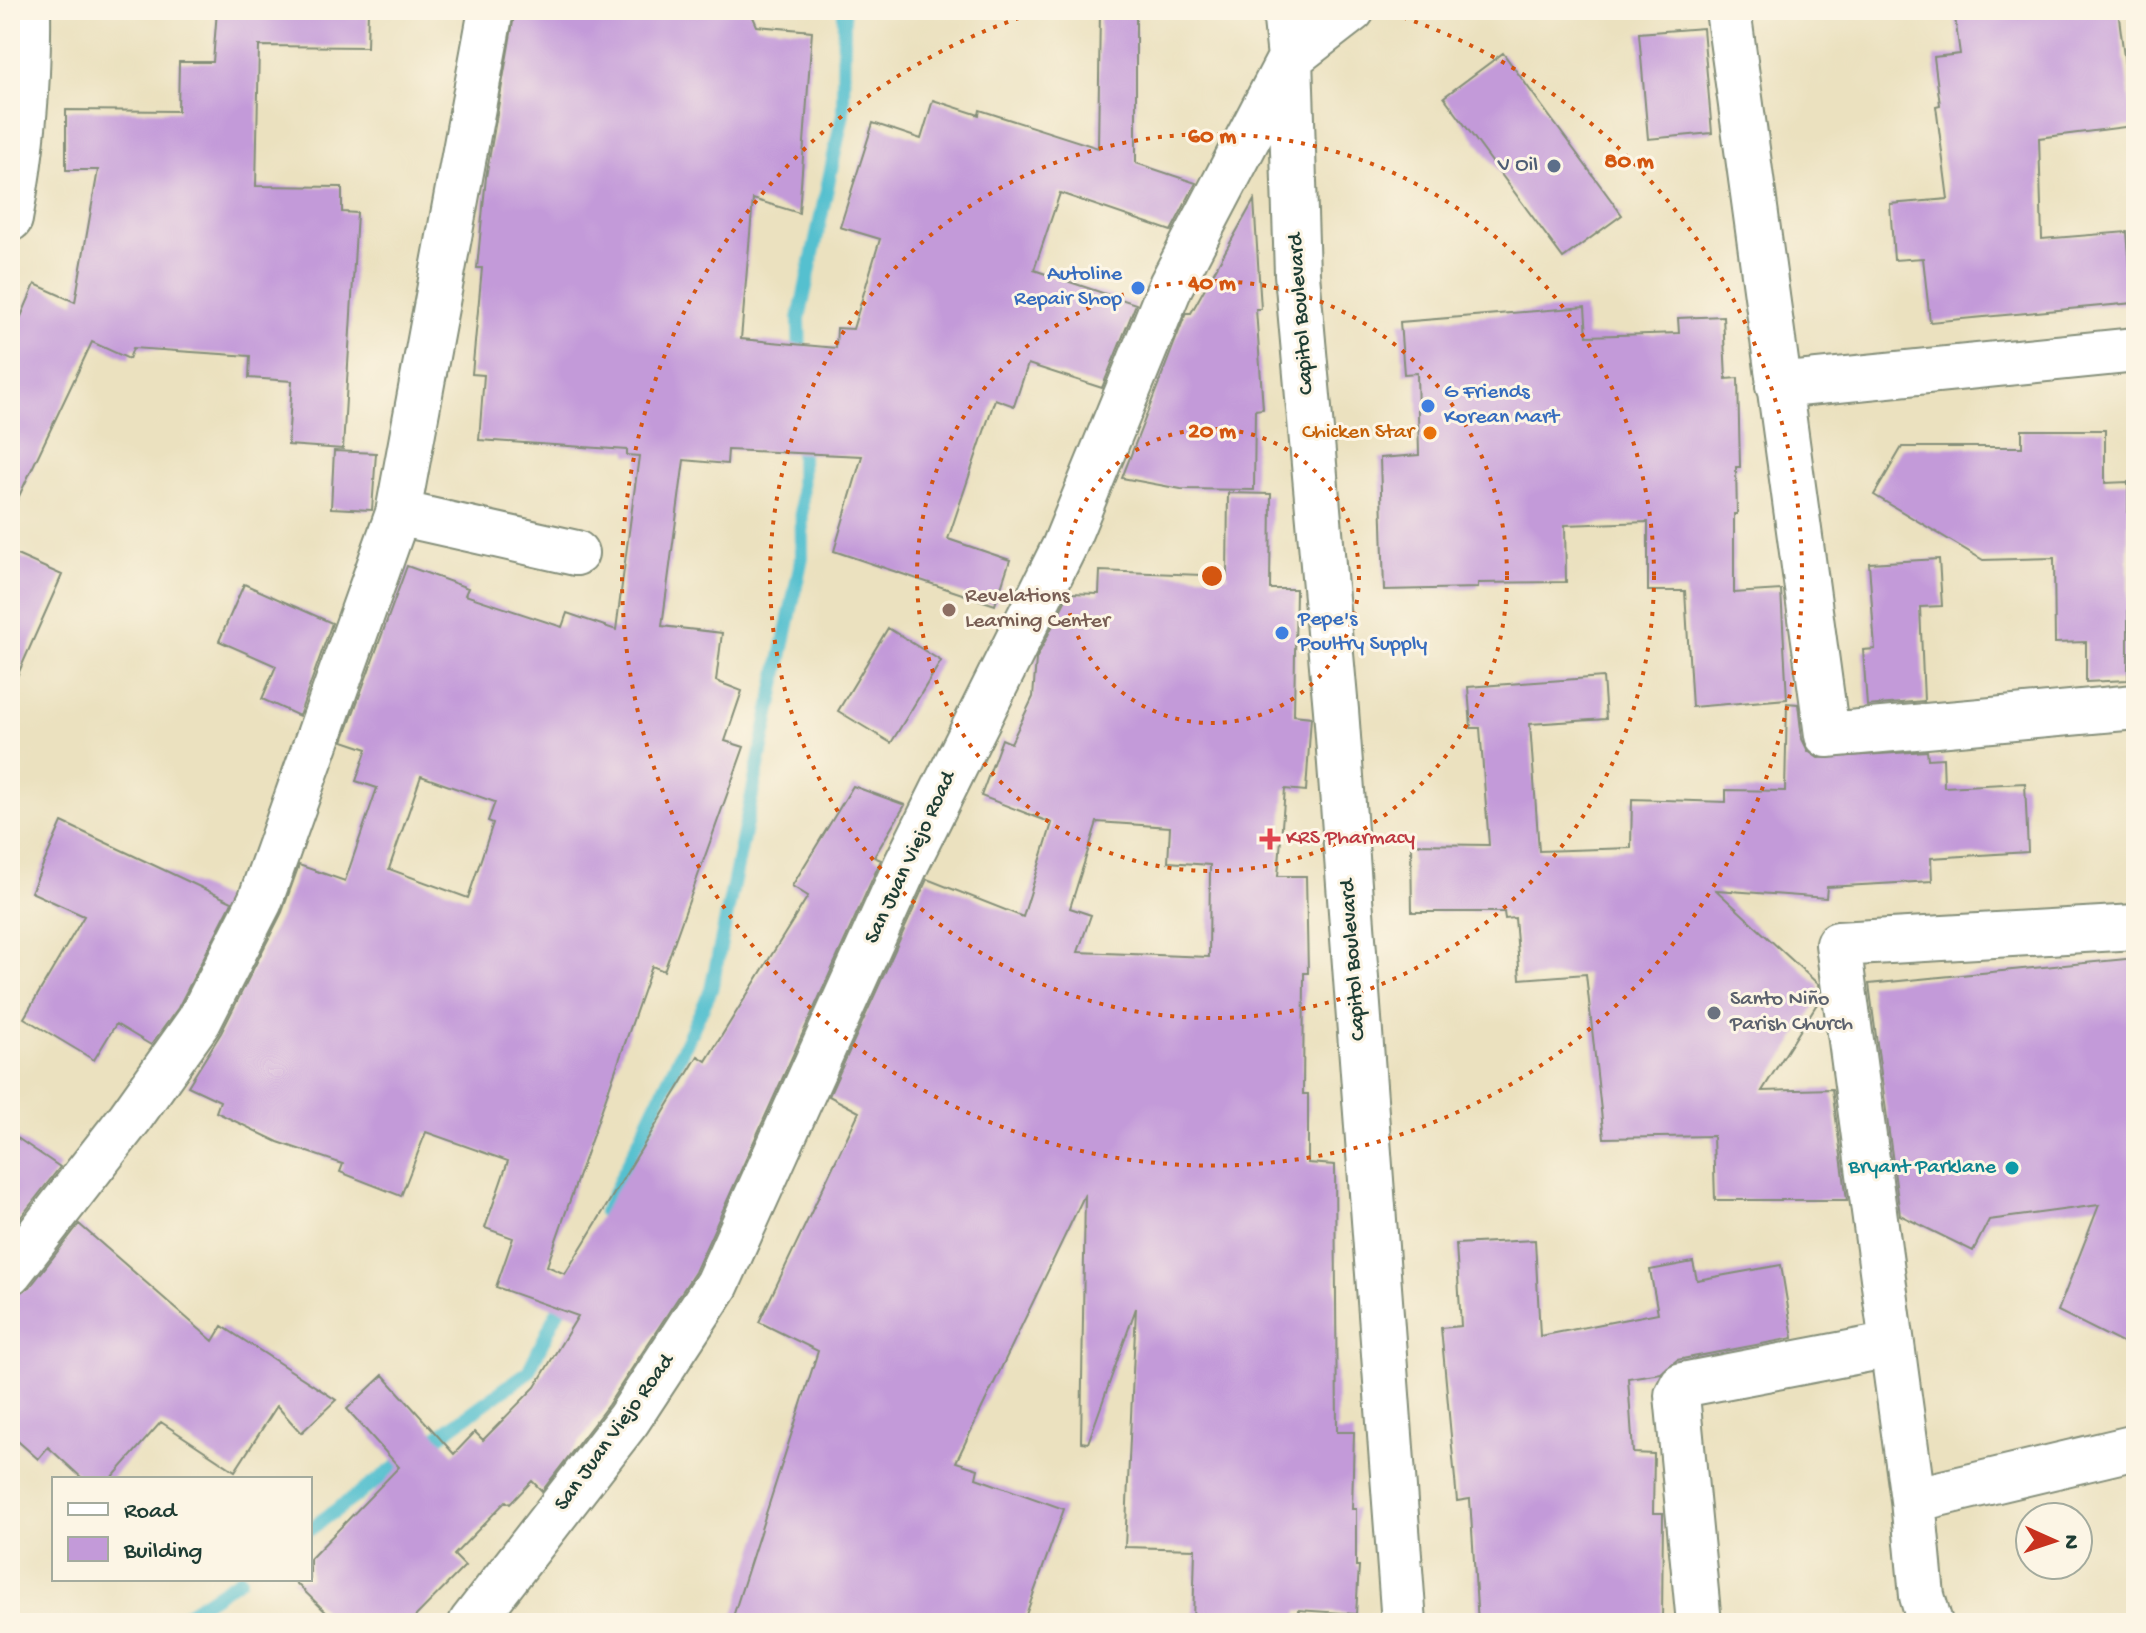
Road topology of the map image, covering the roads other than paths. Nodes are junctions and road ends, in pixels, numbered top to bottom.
1 (28, 10) edge
2 (491, 10) edge
3 (1285, 10) edge
4 (1352, 10) edge
5 (1728, 10) edge
6 (1290, 58) junction
7 (10, 219) edge
8 (2136, 350) edge
9 (1778, 386) junction
10 (398, 513) junction
11 (576, 553) dead end
12 (2136, 707) edge
13 (2136, 927) edge
14 (10, 1272) edge
15 (1891, 1345) junction
16 (2136, 1447) edge
17 (1913, 1500) junction
18 (471, 1623) edge
19 (1404, 1623) edge
20 (1699, 1623) edge
21 (1930, 1623) edge

1 - 7 street
2 - 10 street
3 - 6 street, Capitol Boulevard
4 - 6 street
5 - 9 street
6 - 18 street, San Juan Viejo Road
6 - 19 street, Capitol Boulevard
8 - 9 street
9 - 12 street
10 - 11 street
10 - 14 street
13 - 15 street
15 - 17 street
15 - 20 street
16 - 17 street
17 - 21 street

